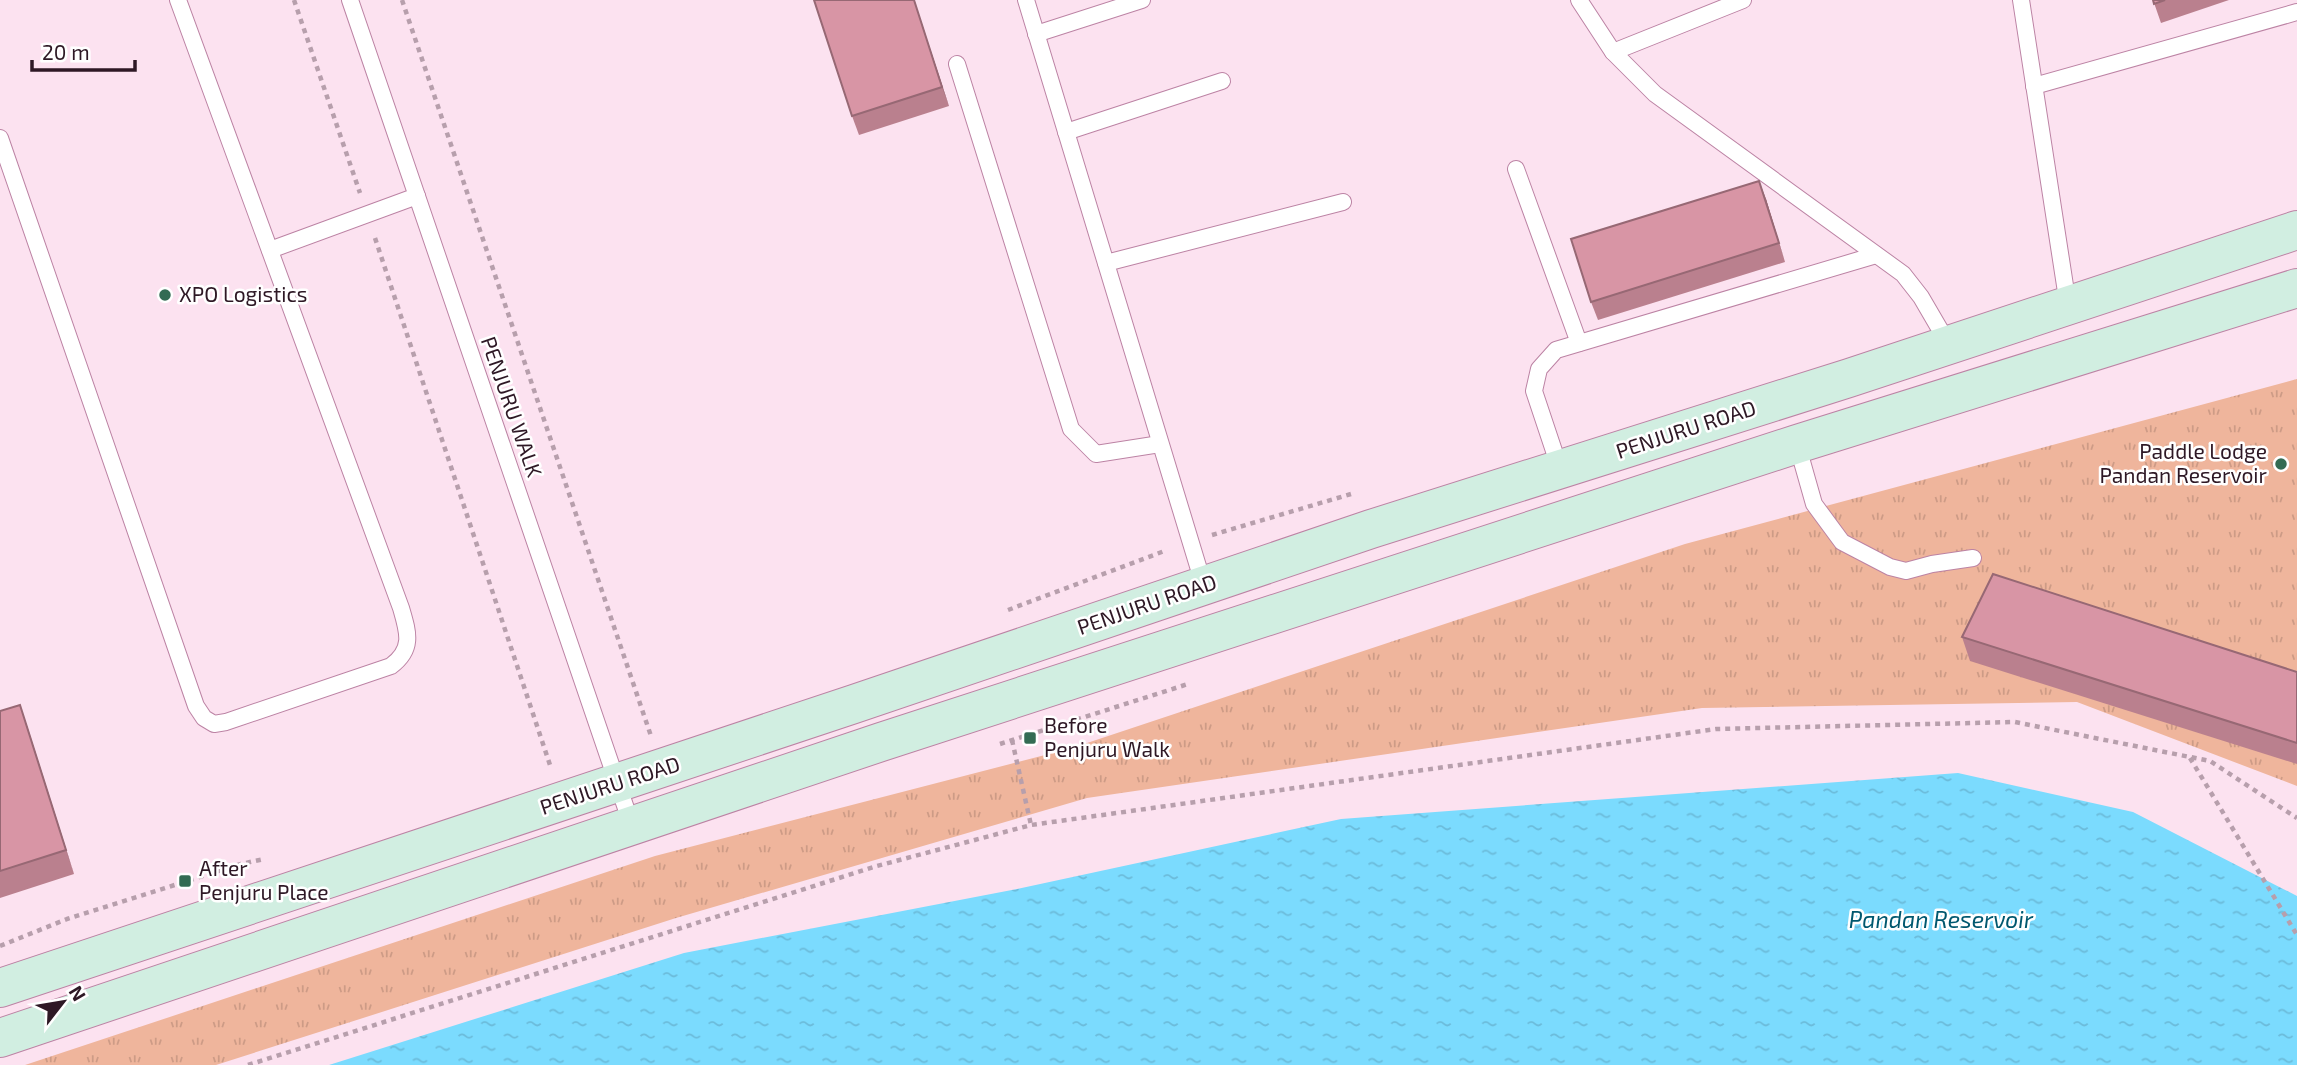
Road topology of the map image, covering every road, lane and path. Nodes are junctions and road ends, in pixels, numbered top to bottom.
1 (178, 0) edge
2 (294, 0) edge
3 (350, 0) edge
4 (402, 0) edge
5 (1026, 0) edge
6 (1142, 0) edge
7 (1579, 0) edge
8 (1743, 0) edge
9 (2021, 0) edge
10 (2297, 12) edge
11 (1036, 34) junction
12 (1613, 52) junction
13 (957, 64) dead end
14 (1222, 80) dead end
15 (2034, 86) junction
16 (1066, 132) junction
17 (0, 138) edge
18 (1516, 169) dead end
19 (417, 195) junction
20 (1343, 202) dead end
21 (367, 214) junction
22 (2297, 230) edge
23 (270, 250) junction
24 (1876, 255) junction
25 (1106, 263) junction
26 (2297, 288) edge
27 (2068, 306) junction
28 (1579, 343) junction
29 (1949, 345) junction
30 (1160, 444) junction
31 (1797, 444) junction
32 (1560, 469) junction
33 (1973, 558) dead end
34 (1204, 586) junction
35 (1012, 700) junction
36 (653, 743) dead end
37 (2189, 757) junction
38 (553, 775) dead end
39 (617, 784) junction
40 (2297, 818) edge
41 (1031, 825) junction
42 (632, 828) junction
43 (2297, 935) edge
44 (0, 988) edge
45 (0, 1038) edge
46 (248, 1065) edge

1 - 23 lane
2 - 21 path
3 - 19 lane, PENJURU WALK
4 - 36 path
5 - 11 lane
6 - 11 lane
7 - 12 lane
8 - 12 lane
9 - 15 lane
10 - 15 lane
11 - 16 lane
12 - 24 lane
13 - 30 lane
14 - 16 lane
15 - 27 lane
16 - 25 lane
17 - 23 lane
18 - 28 lane
19 - 21 lane
19 - 39 lane, PENJURU WALK
20 - 25 lane
21 - 23 lane
21 - 38 path
22 - 27 main road, PENJURU ROAD
24 - 28 lane
24 - 29 lane
25 - 30 lane
26 - 31 main road
27 - 29 main road, PENJURU ROAD
28 - 32 lane
29 - 32 main road, PENJURU ROAD
30 - 34 lane
31 - 33 lane
31 - 35 main road
32 - 34 main road, PENJURU ROAD
34 - 39 main road, PENJURU ROAD
35 - 41 path
35 - 42 main road
37 - 40 path
37 - 41 path
37 - 43 path
39 - 42 lane, PENJURU WALK
39 - 44 main road, PENJURU ROAD
41 - 46 path
42 - 45 main road

